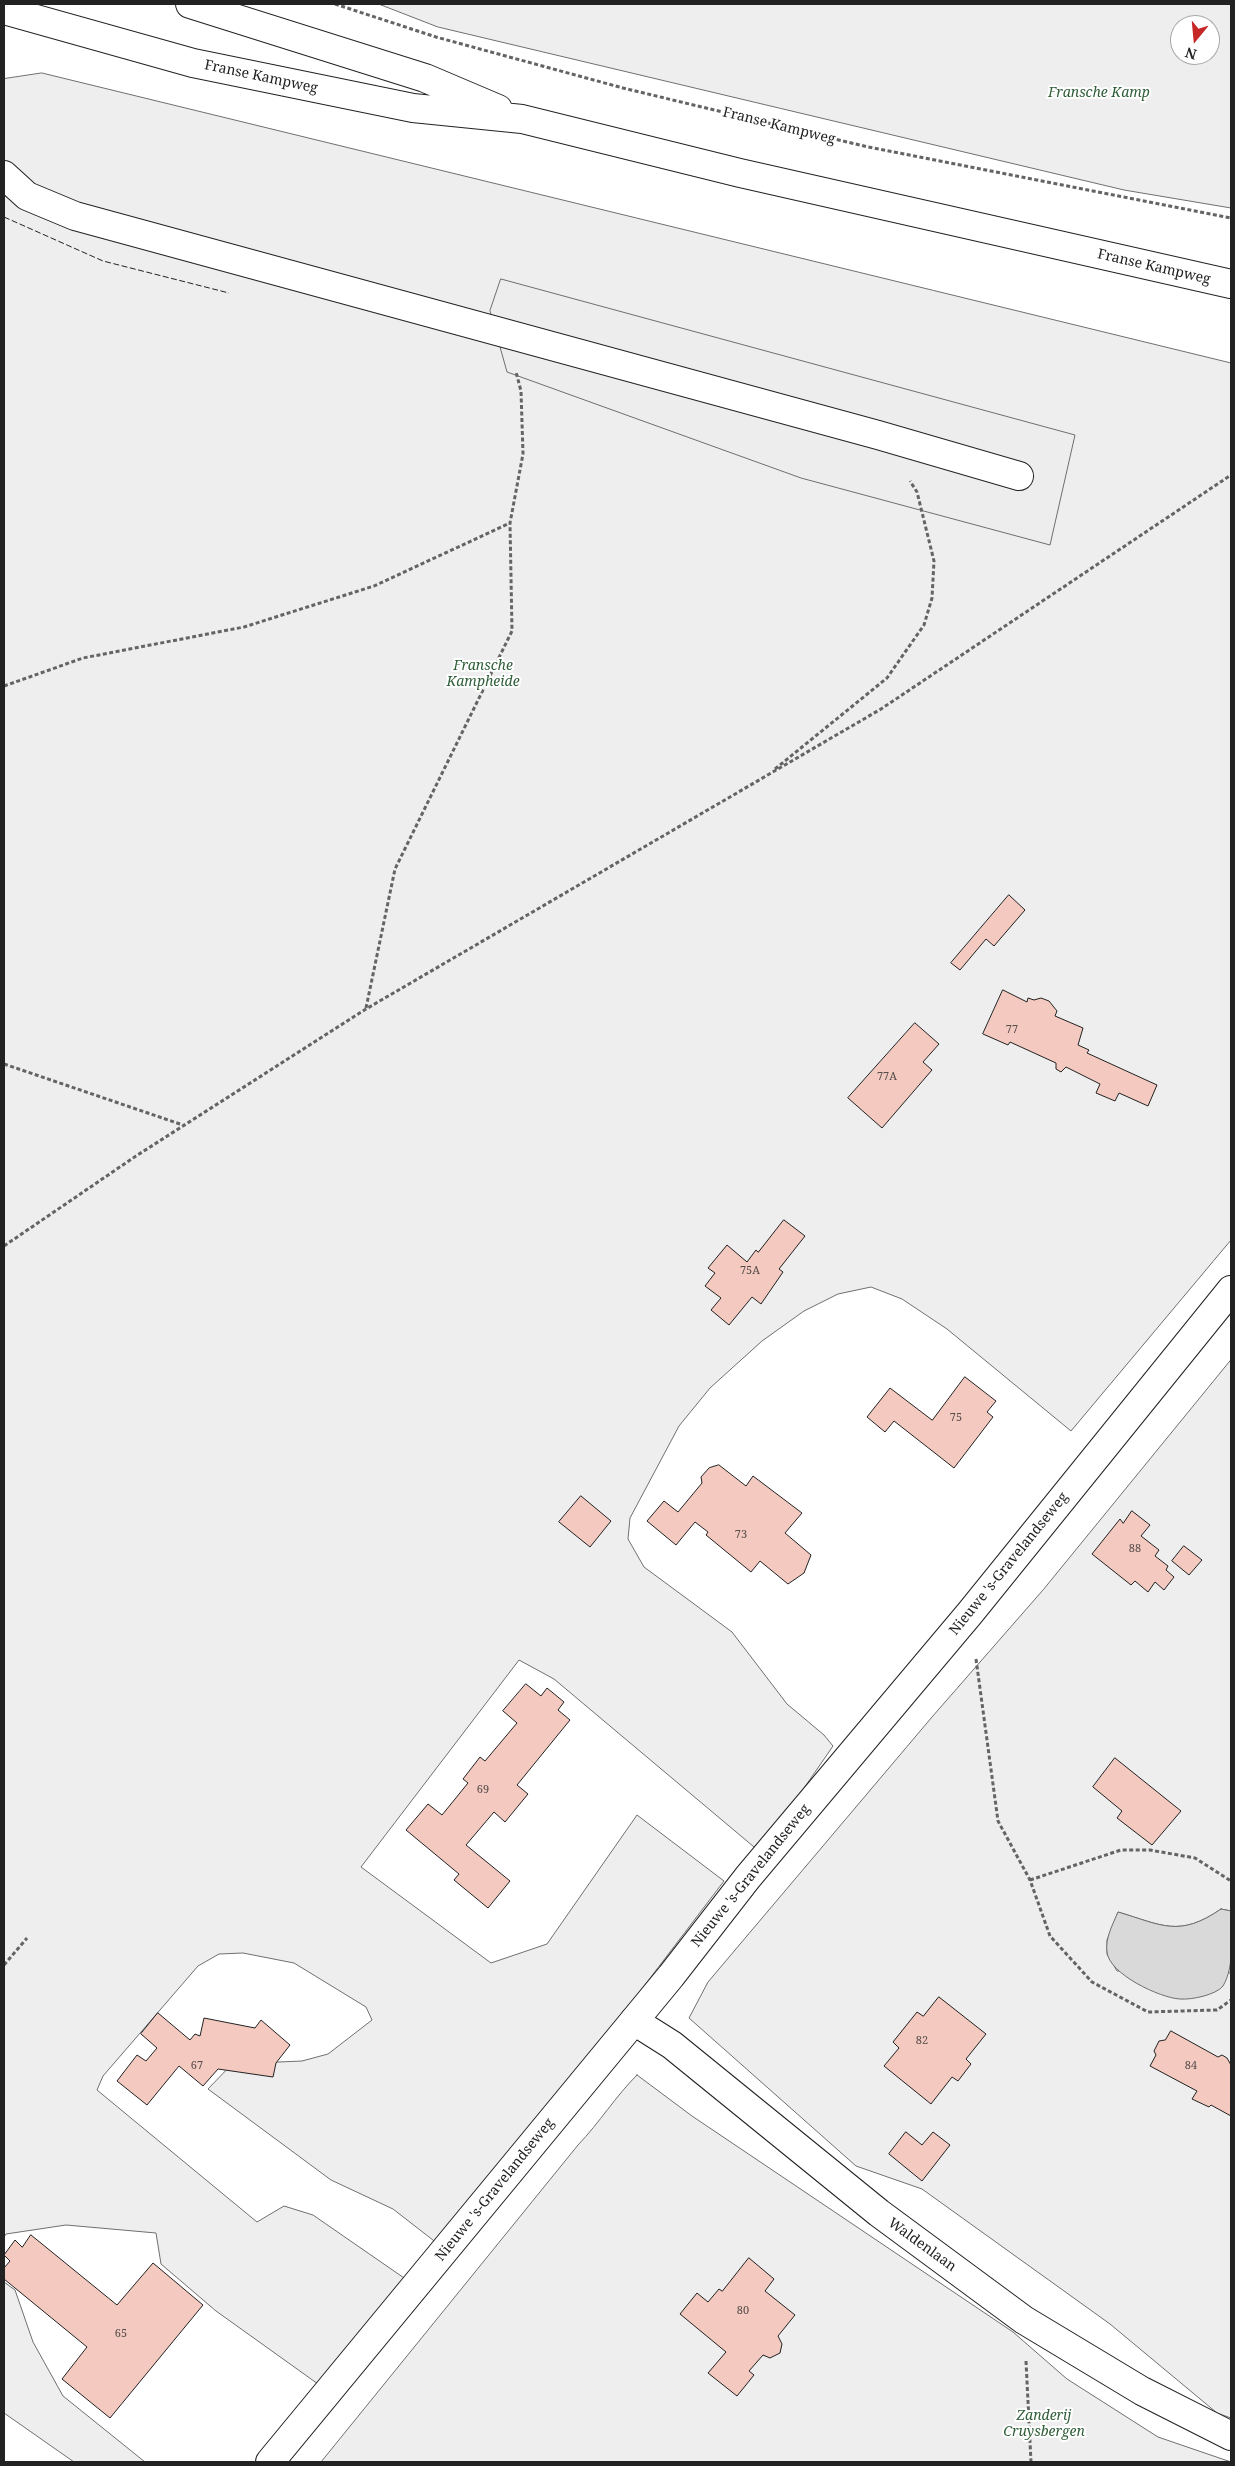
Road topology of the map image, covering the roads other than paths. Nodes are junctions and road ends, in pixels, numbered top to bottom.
1 (190, 4) edge
2 (4, 10) edge
3 (522, 119) junction
4 (4, 175) edge
5 (1231, 284) edge
6 (1020, 476) dead end
7 (1228, 1298) edge
8 (634, 2021) junction
9 (1231, 2436) edge
10 (270, 2462) edge

1 - 3 main road, Franse Kampweg
2 - 3 main road, Franse Kampweg
3 - 5 main road, Franse Kampweg
4 - 6 main road
7 - 8 main road, Nieuwe 's-Gravelandseweg
8 - 9 main road, Waldenlaan
8 - 10 main road, Nieuwe 's-Gravelandseweg

